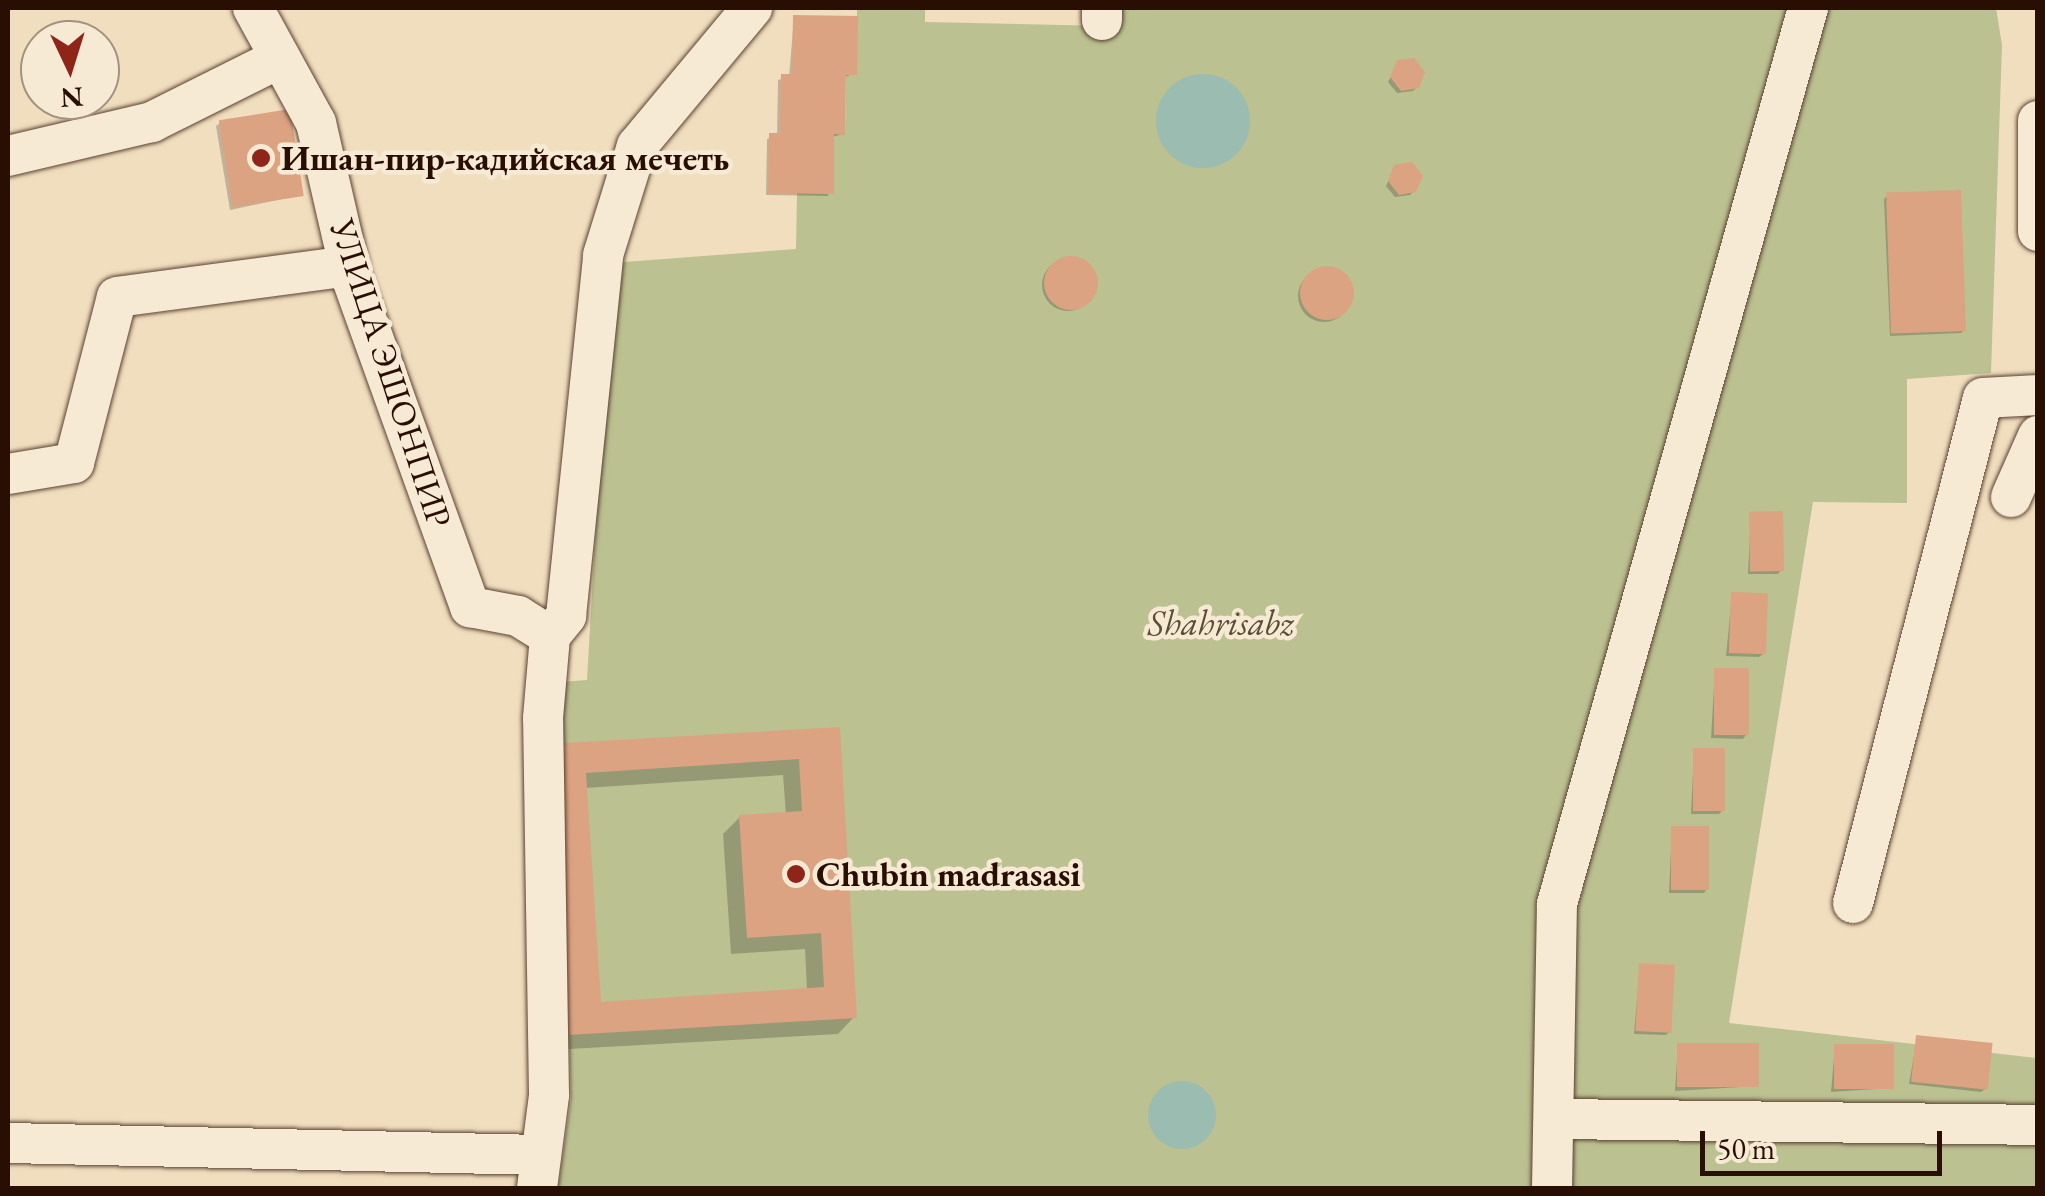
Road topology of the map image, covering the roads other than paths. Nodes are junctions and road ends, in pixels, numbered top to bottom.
1 (254, 8) edge
2 (752, 8) edge
3 (1808, 8) edge
4 (280, 58) junction
5 (2038, 121) edge
6 (8, 156) edge
7 (2038, 231) edge
8 (349, 266) junction
9 (2038, 395) edge
10 (2038, 436) edge
11 (8, 474) edge
12 (2011, 497) dead end
13 (550, 636) junction
14 (1853, 903) dead end
15 (1556, 1119) junction
16 (2038, 1125) edge
17 (8, 1143) edge
18 (539, 1172) edge
19 (1552, 1188) edge

1 - 4 street, УЛИЦА ЭШОНПИР
2 - 13 street
3 - 15 street
4 - 6 street
4 - 8 street, УЛИЦА ЭШОНПИР
5 - 7 street
8 - 11 street
8 - 13 street, УЛИЦА ЭШОНПИР
9 - 14 street
10 - 12 street
13 - 18 street
15 - 16 street
15 - 19 street
17 - 18 street

